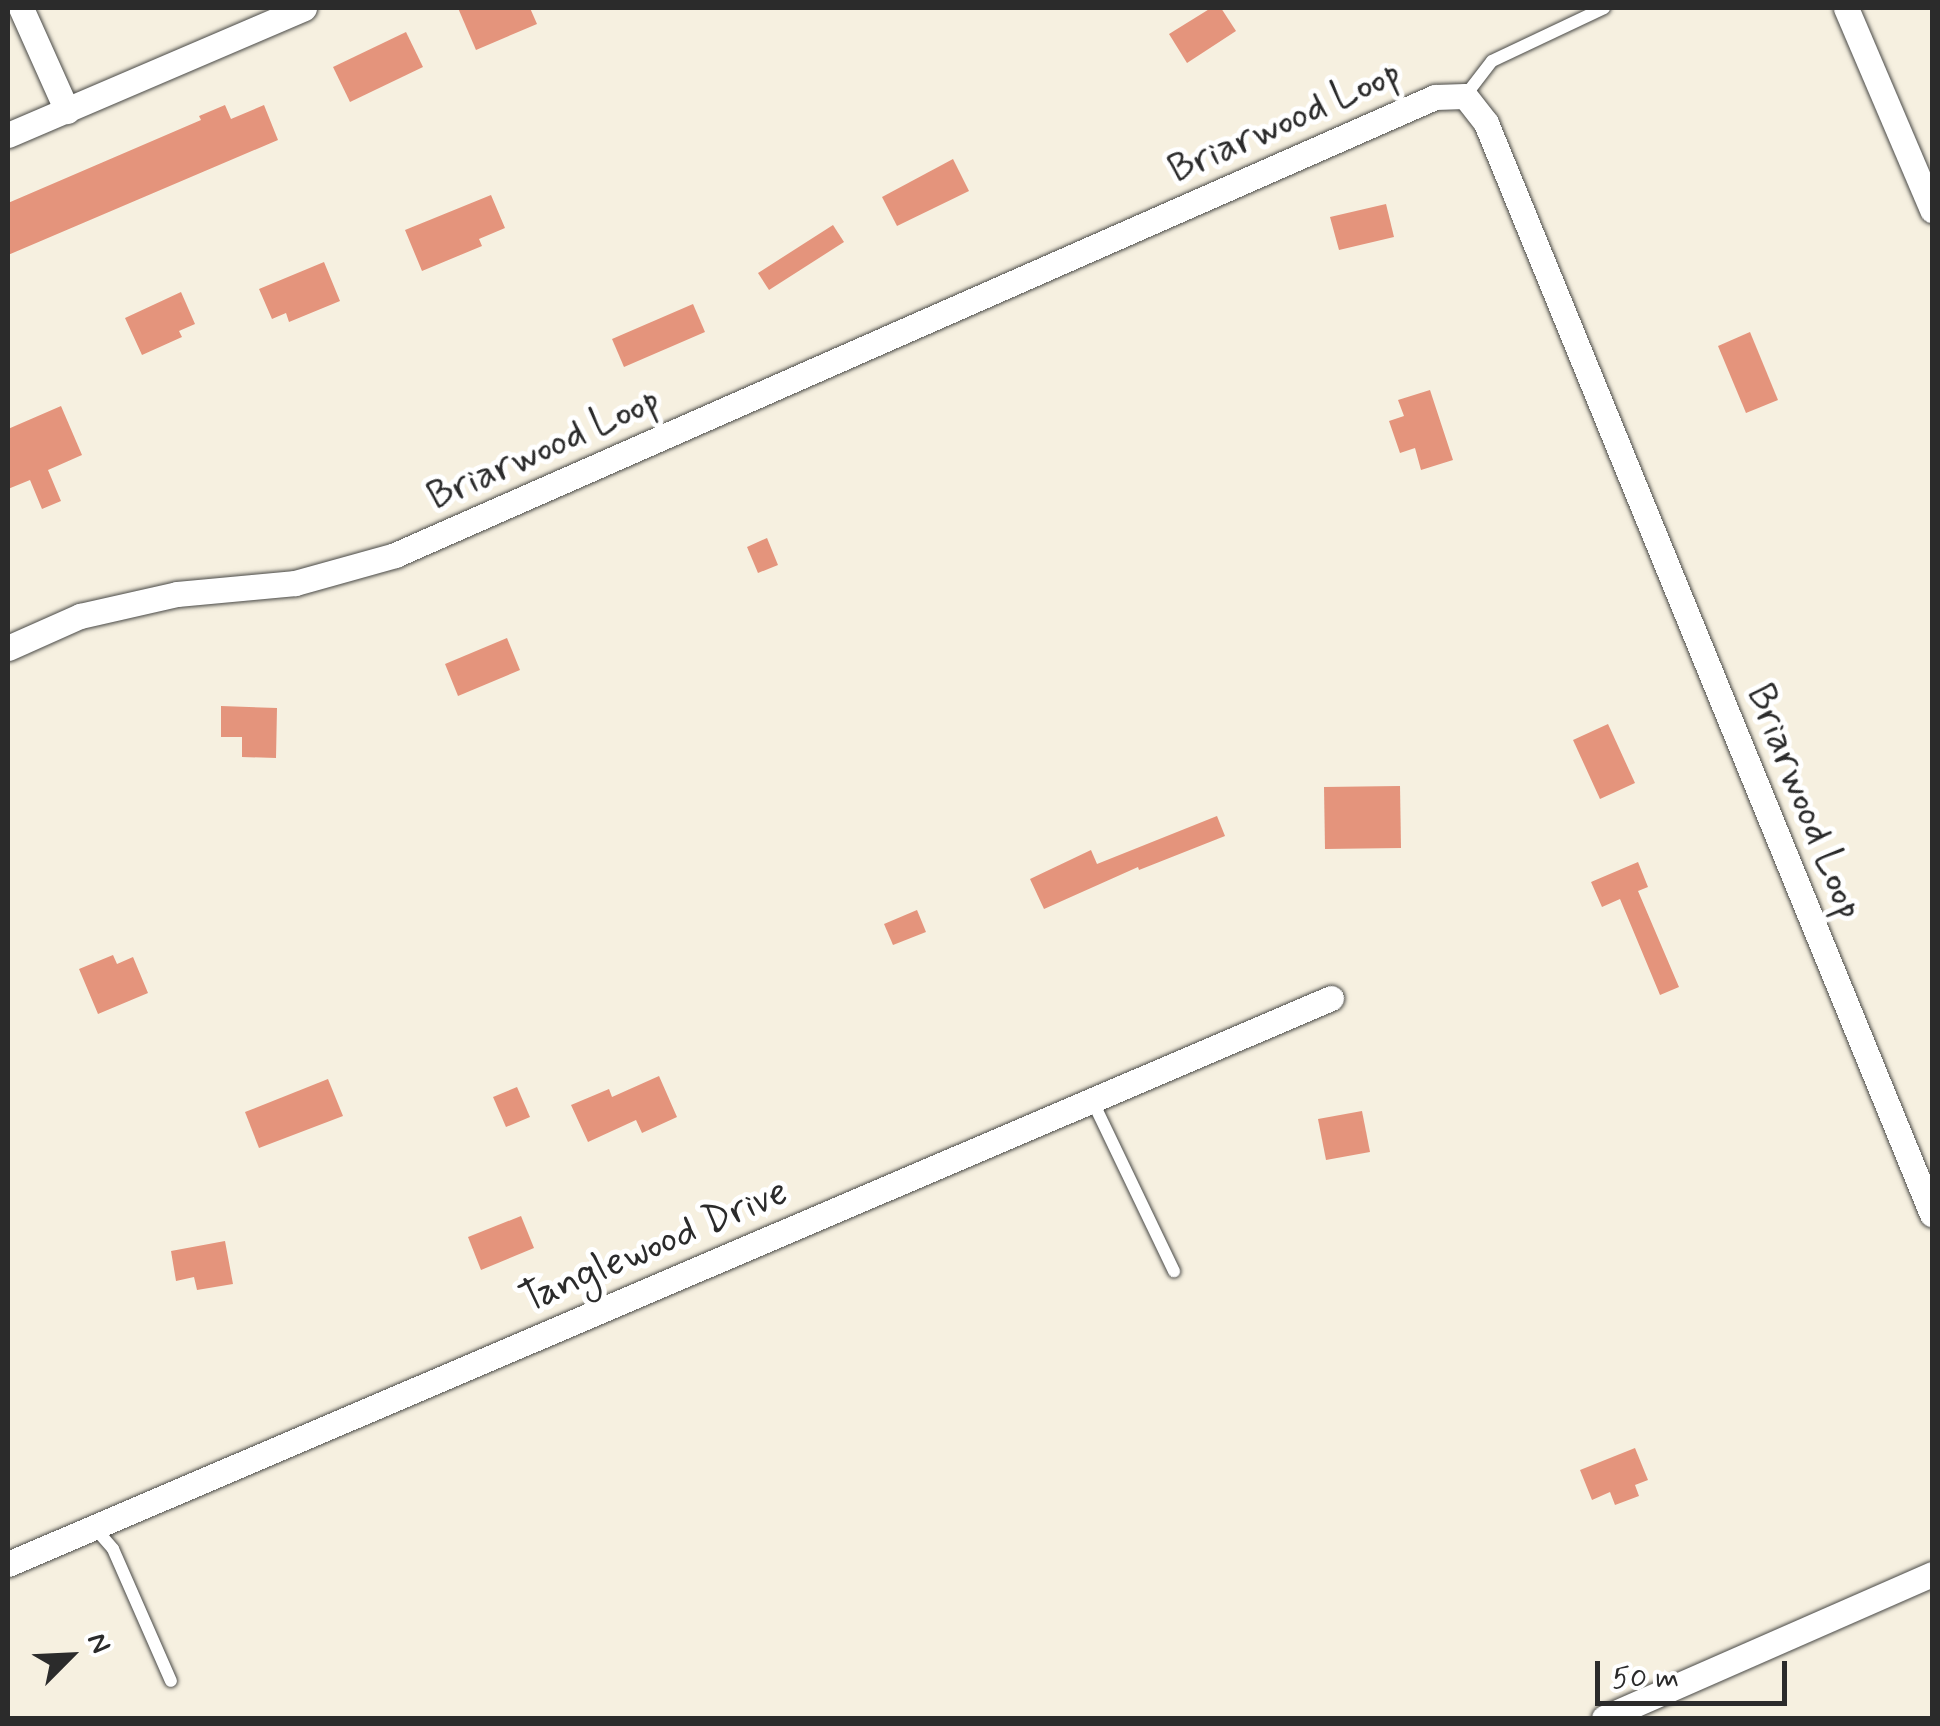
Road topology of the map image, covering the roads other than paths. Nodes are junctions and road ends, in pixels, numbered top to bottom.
1 (21, 8) edge
2 (304, 8) edge
3 (1604, 8) edge
4 (1846, 8) edge
5 (1465, 96) junction
6 (67, 110) junction
7 (8, 136) edge
8 (1932, 210) edge
9 (8, 648) edge
10 (1331, 998) dead end
11 (1092, 1100) junction
12 (1932, 1214) edge
13 (1174, 1271) dead end
14 (94, 1526) junction
15 (8, 1564) edge
16 (1932, 1574) edge
17 (171, 1681) dead end
18 (1604, 1718) edge

1 - 6 street
2 - 6 street
3 - 5 lane
4 - 8 street
5 - 9 street, Briarwood Loop
5 - 12 street, Briarwood Loop
6 - 7 street
10 - 11 street, Tanglewood Drive
11 - 13 lane
11 - 14 street, Tanglewood Drive
14 - 15 street, Tanglewood Drive
14 - 17 lane
16 - 18 street

